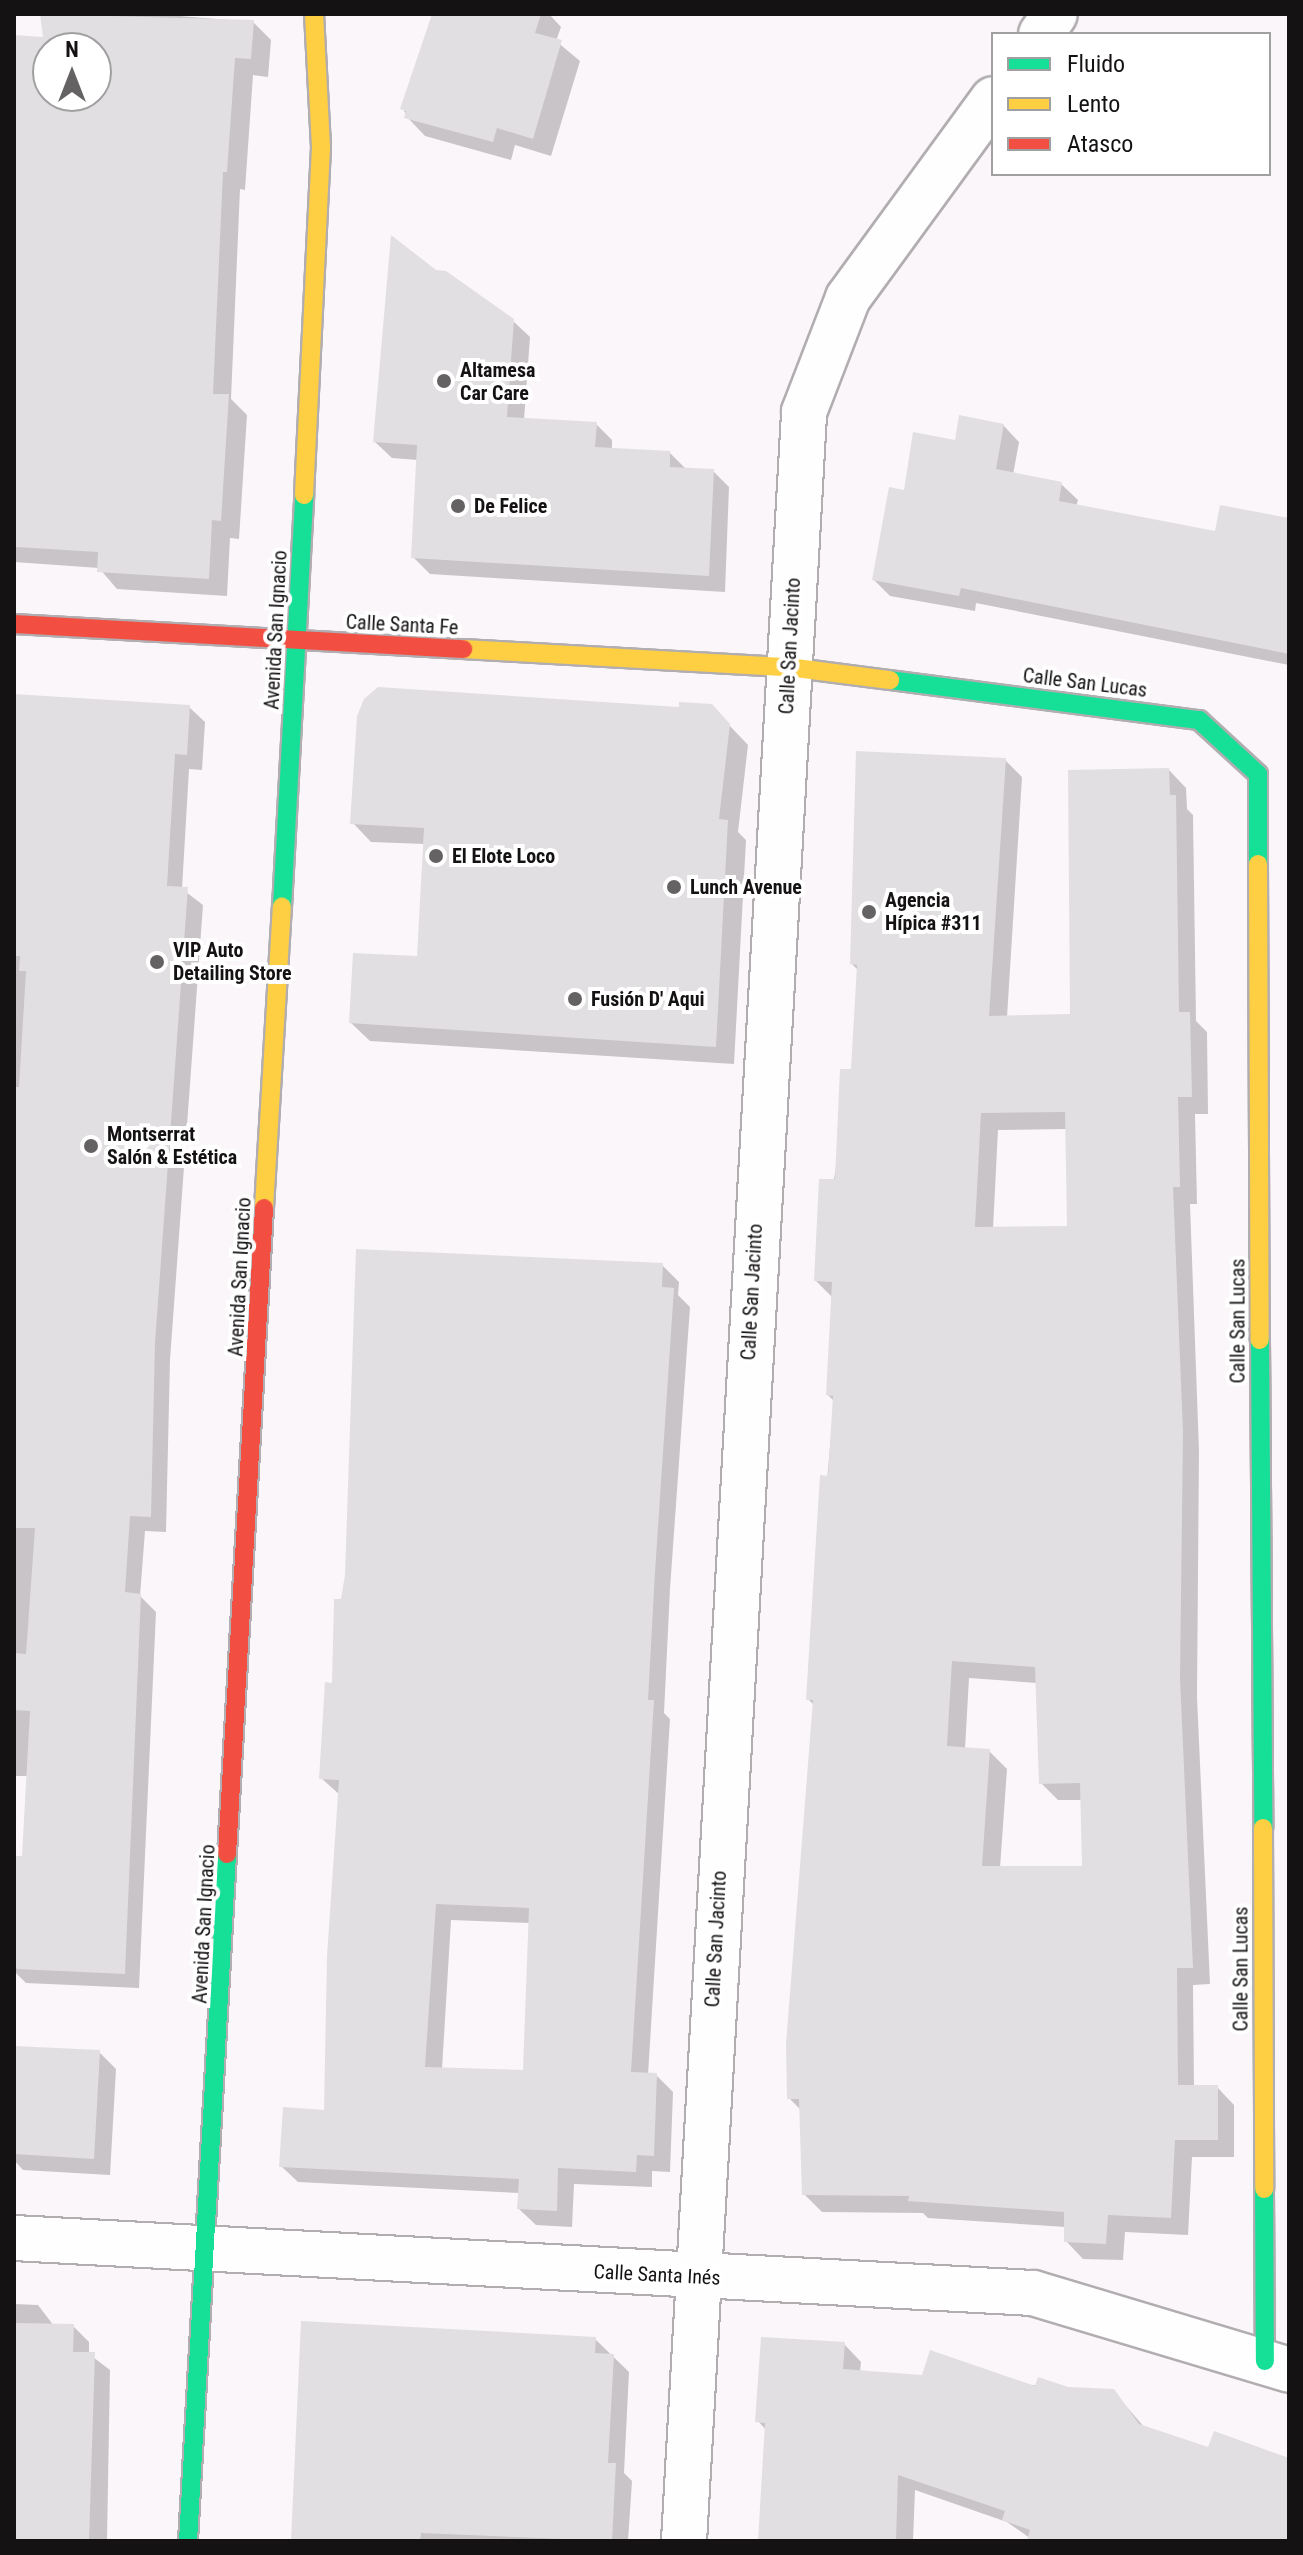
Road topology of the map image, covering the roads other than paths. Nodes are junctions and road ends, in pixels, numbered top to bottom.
1 (314, 14) edge
2 (1055, 14) edge
3 (1042, 32) edge
4 (991, 102) edge
5 (14, 624) edge
6 (297, 641) junction
7 (788, 667) junction
8 (14, 2238) edge
9 (208, 2249) junction
10 (697, 2278) junction
11 (1277, 2366) edge
12 (188, 2541) edge
13 (684, 2541) edge

1 - 6 street, Avenida San Ignacio
2 - 3 street
4 - 7 street, Calle San Jacinto
5 - 6 street, Calle Santa Fe
6 - 7 street, Calle Santa Fe
6 - 9 street, Avenida San Ignacio
7 - 10 street, Calle San Jacinto
7 - 11 street, Calle San Lucas
8 - 9 street, Calle Santa Inés
9 - 10 street, Calle Santa Inés
9 - 12 street, Avenida San Ignacio
10 - 11 street, Calle Santa Inés
10 - 13 street, Calle San Jacinto

